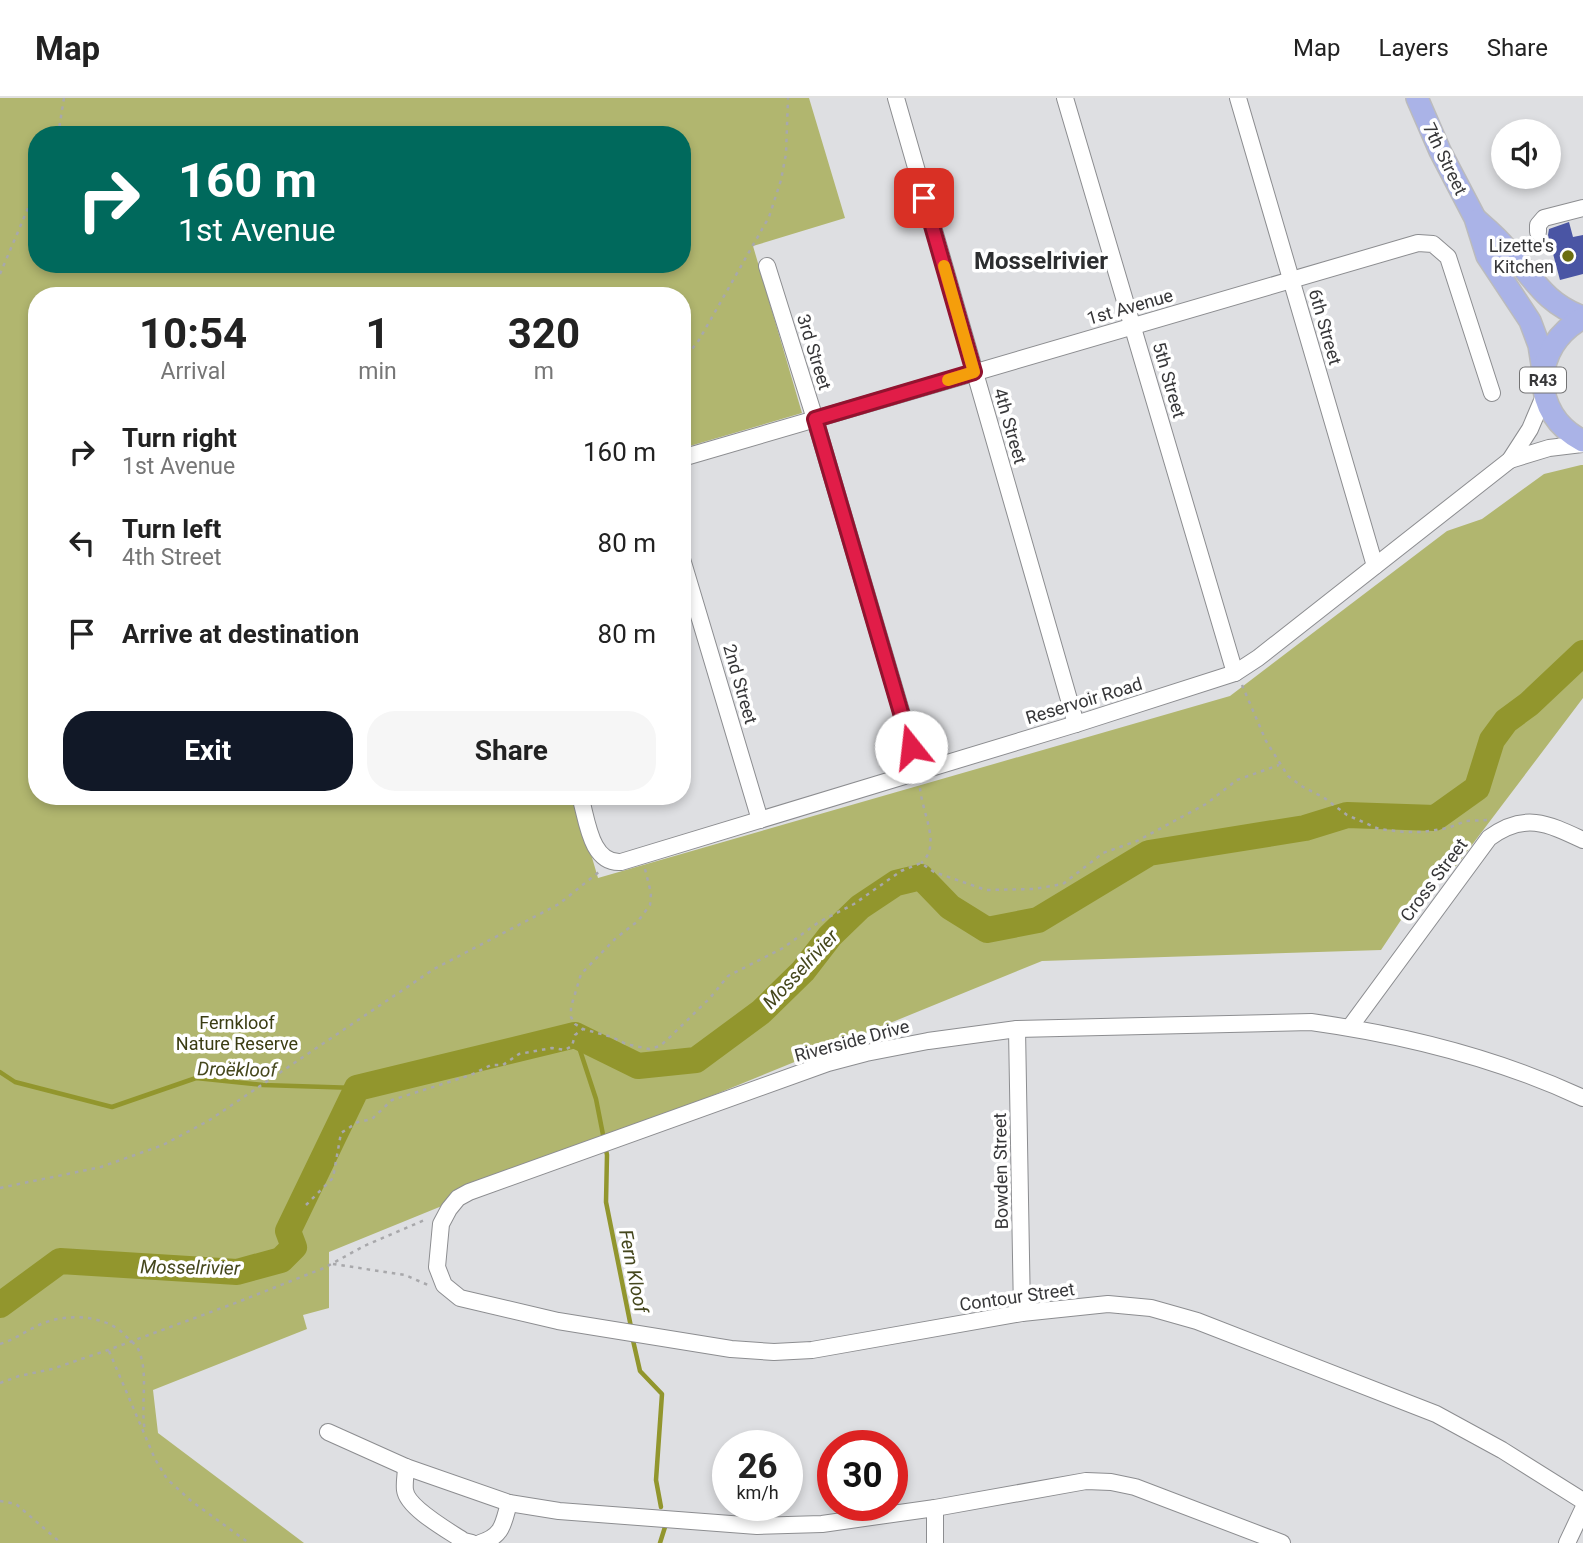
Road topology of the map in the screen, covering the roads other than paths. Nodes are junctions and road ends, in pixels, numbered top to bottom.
1 (895, 98) edge
2 (1065, 98) edge
3 (1238, 98) edge
4 (1417, 98) edge
5 (1583, 208) edge
6 (1475, 218) junction
7 (1538, 232) dead end
8 (767, 266) dead end
9 (1292, 281) junction
10 (1583, 317) edge
11 (1133, 326) junction
12 (1543, 371) junction
13 (974, 372) junction
14 (1492, 393) dead end
15 (1544, 396) junction
16 (815, 419) junction
17 (1583, 443) edge
18 (691, 455) edge
19 (1510, 460) junction
20 (1375, 566) junction
21 (691, 589) edge
22 (1235, 673) junction
23 (1076, 724) junction
24 (919, 772) junction
25 (583, 805) edge
26 (760, 820) junction
27 (1583, 841) edge
28 (1350, 1027) junction
29 (1017, 1029) junction
30 (1583, 1098) edge
31 (460, 1298) joint
32 (1022, 1313) junction
33 (328, 1432) dead end
34 (406, 1467) junction
35 (1583, 1501) edge
36 (509, 1503) junction
37 (935, 1508) junction
38 (1583, 1509) edge
39 (757, 1526) junction
40 (472, 1543) edge
41 (480, 1543) edge
42 (754, 1543) edge
43 (935, 1543) edge
44 (1282, 1543) edge
45 (1567, 1543) edge

1 - 13 street, 4th Street
2 - 11 street, 5th Street
3 - 9 street, 6th Street
4 - 6 main road, 7th Street / R43
5 - 7 street
6 - 10 main road, 7th Street / R43
6 - 12 main road, 7th Street / R43
8 - 16 street, 3rd Street
9 - 11 street, 1st Avenue
9 - 14 street, 1st Avenue
9 - 20 street, 6th Street
10 - 12 main road, R43
11 - 13 street, 1st Avenue
11 - 22 street, 5th Street
12 - 15 main road, R43
13 - 16 street, 1st Avenue
13 - 23 street, 4th Street
15 - 17 main road, R43
15 - 19 street, Reservoir Road
16 - 18 street, 1st Avenue
16 - 24 street, 3rd Street
17 - 19 street, Reservoir Road
19 - 20 street, Reservoir Road
20 - 22 street, Reservoir Road
21 - 26 street, 2nd Street
22 - 23 street, Reservoir Road
23 - 24 street, Reservoir Road
24 - 26 street, Reservoir Road
25 - 26 street, Reservoir Road
27 - 28 street, Cross Street
28 - 29 street, Riverside Drive
28 - 30 street, Riverside Drive
29 - 31 street, Riverside Drive
29 - 32 street, Bowden Street
31 - 32 street, Contour Street
32 - 35 street, Contour Street
33 - 34 street
34 - 36 street
34 - 40 street
36 - 39 street
36 - 41 street
37 - 39 street
37 - 43 street
37 - 44 street
38 - 45 street
39 - 42 street

